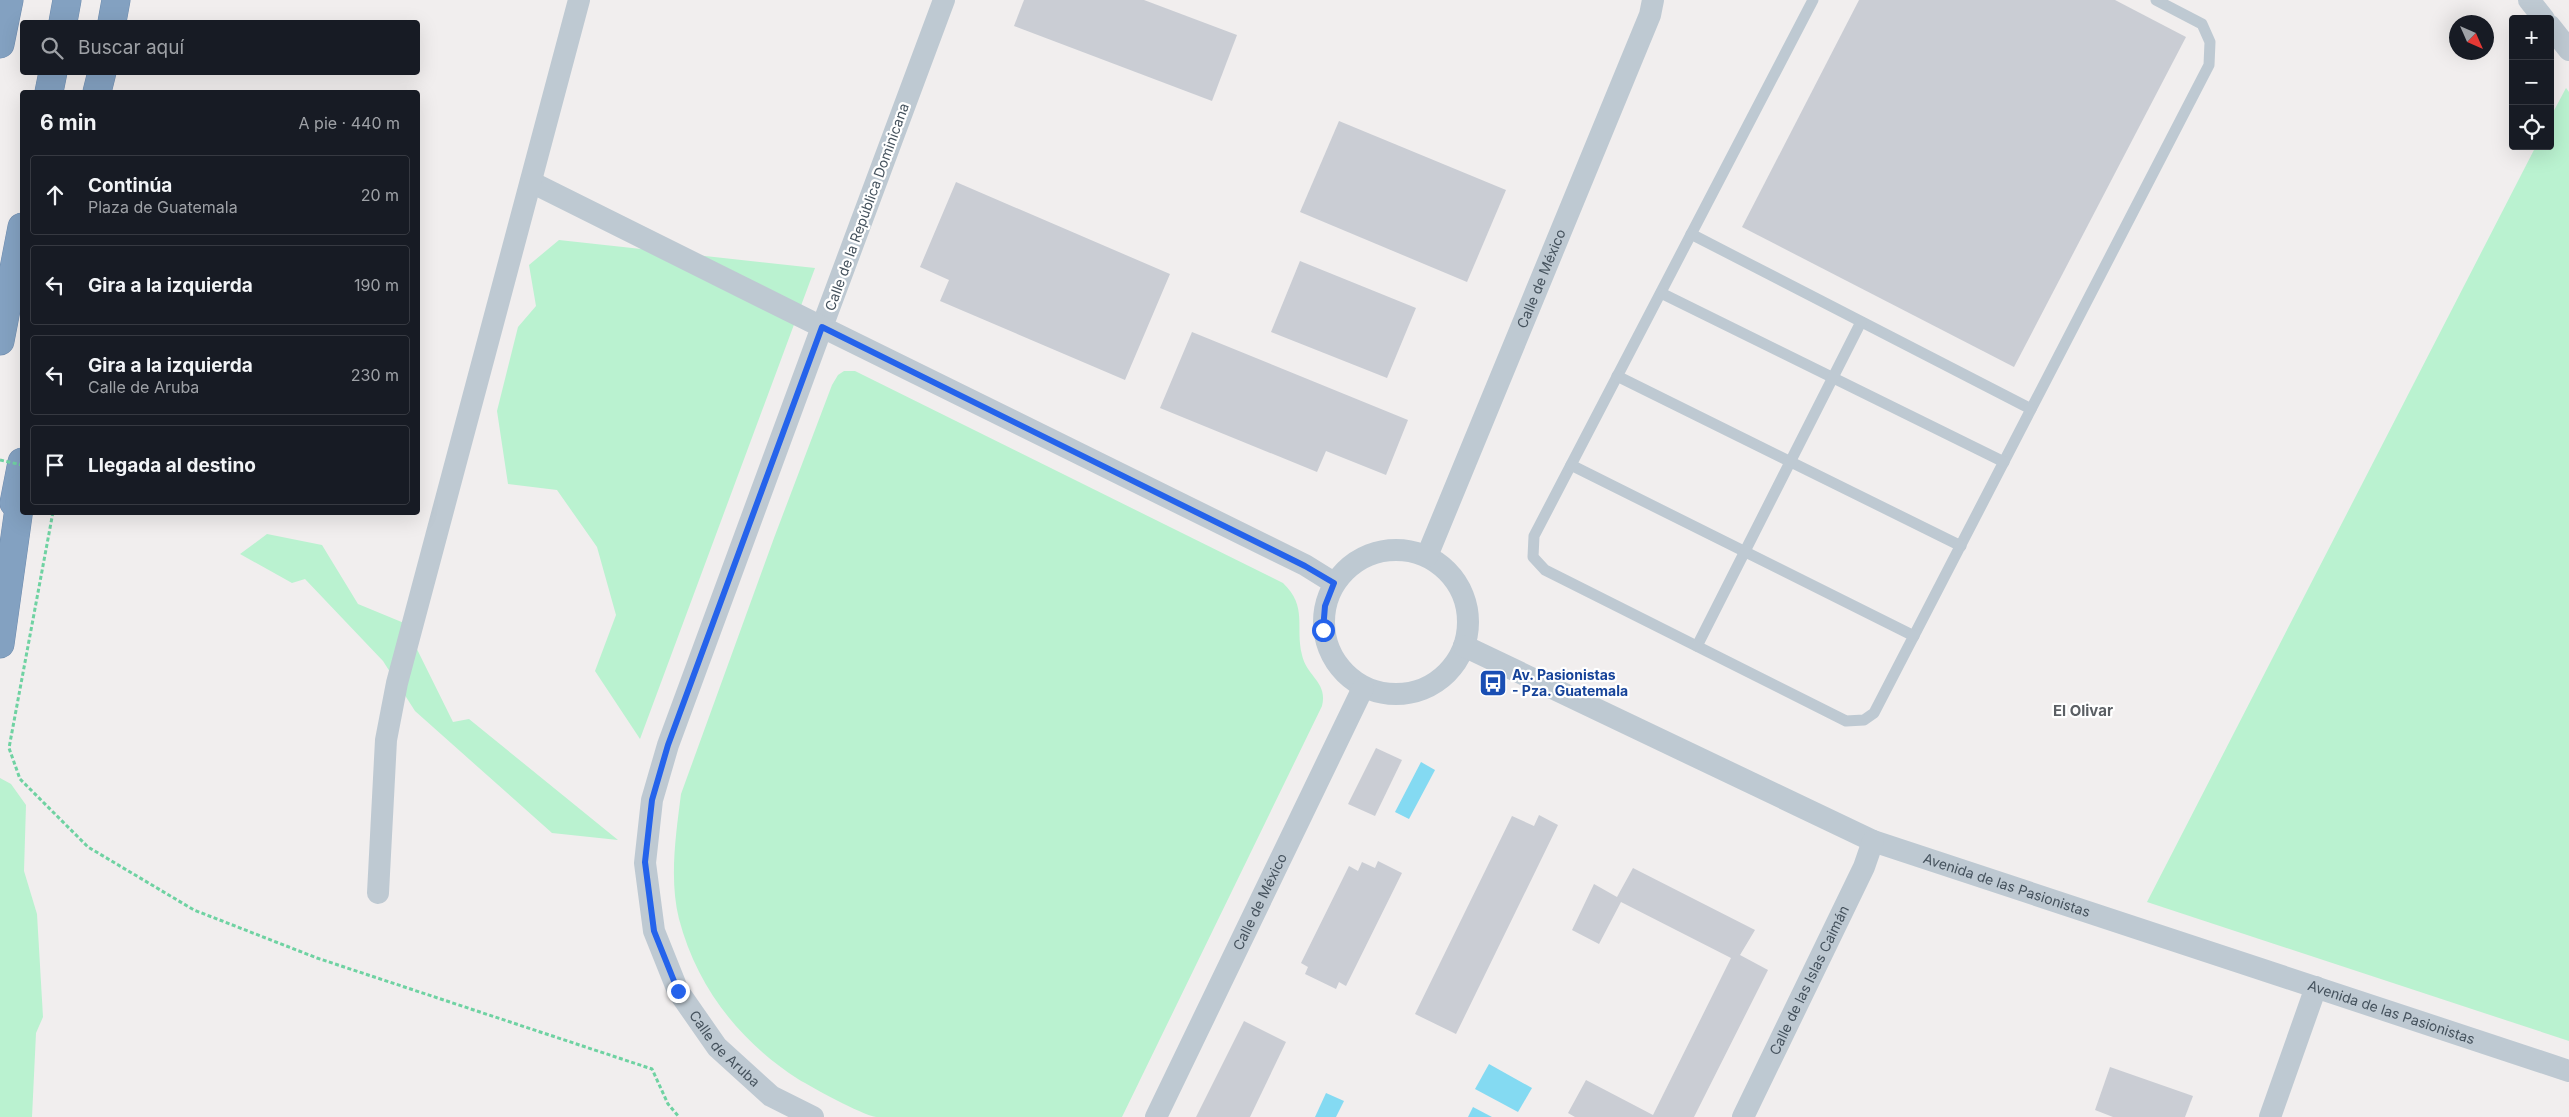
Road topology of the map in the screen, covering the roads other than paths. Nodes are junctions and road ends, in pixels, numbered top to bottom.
1 (9, 0) edge
2 (67, 0) edge
3 (116, 0) edge
4 (579, 0) edge
5 (944, 0) edge
6 (1653, 0) edge
7 (1813, 0) edge
8 (2156, 0) edge
9 (2529, 0) edge
10 (2541, 15) edge
11 (63, 20) edge
12 (112, 20) edge
13 (2554, 31) edge
14 (0, 44) edge
15 (2569, 50) edge
16 (52, 75) edge
17 (101, 75) edge
18 (49, 90) edge
19 (98, 90) edge
20 (531, 182) junction
21 (1691, 234) junction
22 (20, 237) edge
23 (1660, 293) junction
24 (1861, 322) junction
25 (822, 327) junction
26 (0, 341) edge
27 (1617, 376) junction
28 (1833, 378) junction
29 (2031, 409) junction
30 (1790, 462) junction
31 (2004, 462) junction
32 (1572, 464) junction
33 (20, 474) edge
34 (20, 501) edge
35 (1961, 546) junction
36 (1745, 551) junction
37 (1427, 556) junction
38 (0, 574) edge
39 (1334, 583) junction
40 (1914, 636) junction
41 (0, 644) edge
42 (1464, 646) junction
43 (1697, 646) junction
44 (1363, 688) junction
45 (1873, 841) junction
46 (378, 893) dead end
47 (2316, 987) junction
48 (2569, 1072) edge
49 (813, 1117) edge
50 (1156, 1117) edge
51 (1743, 1117) edge
52 (2270, 1117) edge

1 - 14 highway
2 - 11 highway
3 - 12 highway
4 - 20 street
5 - 25 street, Calle de la República Dominicana
6 - 37 street, Calle de México
7 - 21 lane
8 - 29 lane
9 - 10 street
13 - 15 street
16 - 18 highway
17 - 19 highway
20 - 25 street
20 - 46 street
21 - 23 lane
21 - 24 lane
22 - 26 highway
23 - 27 lane
23 - 28 lane
24 - 28 lane
24 - 29 lane
25 - 39 street, Calle de la República Dominicana
25 - 49 street, Calle de Aruba
27 - 30 lane
27 - 32 lane
28 - 30 lane
28 - 31 lane
29 - 31 lane
30 - 35 lane
30 - 36 lane
31 - 35 lane
32 - 36 lane
32 - 43 lane
33 - 38 highway
34 - 41 highway
35 - 40 lane
36 - 40 lane
36 - 43 lane
37 - 39 street
37 - 42 street
39 - 44 street
40 - 43 lane
42 - 44 street
42 - 45 street, Avenida de las Pasionistas
44 - 50 street, Calle de México
45 - 47 street, Avenida de las Pasionistas
45 - 51 street, Calle de las Islas Caimán
47 - 48 street, Avenida de las Pasionistas
47 - 52 street

